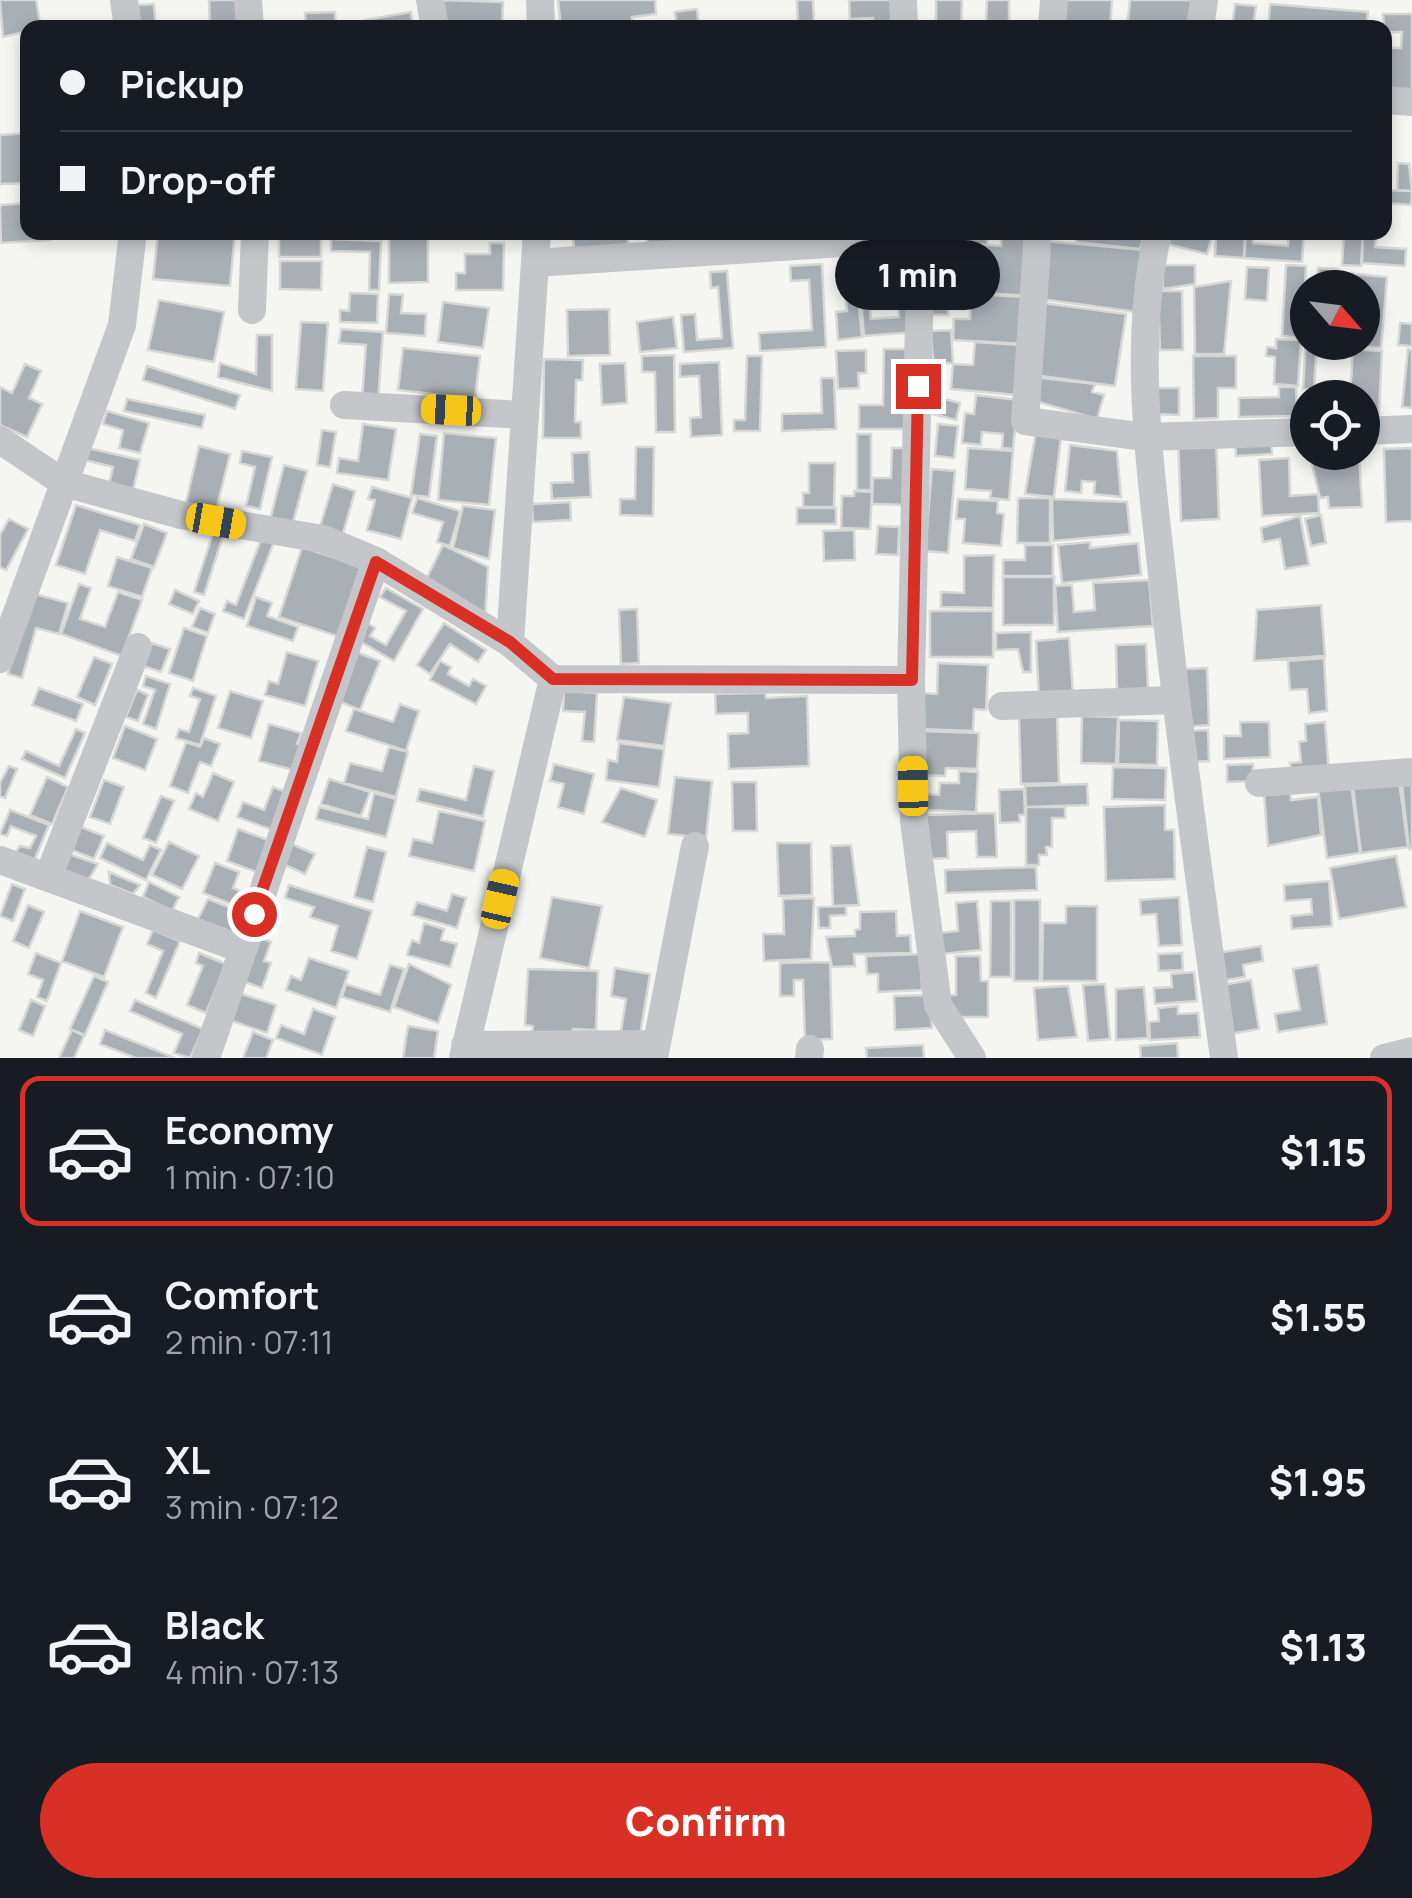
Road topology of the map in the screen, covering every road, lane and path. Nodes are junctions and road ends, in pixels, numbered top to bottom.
1 (132, 240) edge
2 (255, 240) edge
3 (536, 240) edge
4 (850, 240) edge
5 (921, 240) edge
6 (1037, 240) edge
7 (1156, 240) edge
8 (535, 262) junction
9 (252, 310) dead end
10 (344, 405) dead end
11 (522, 414) junction
12 (1412, 429) edge
13 (1380, 430) edge
14 (1290, 433) edge
15 (1145, 437) junction
16 (0, 440) edge
17 (64, 483) junction
18 (376, 562) junction
19 (510, 642) junction
20 (138, 647) dead end
21 (0, 659) edge
22 (553, 679) junction
23 (912, 680) junction
24 (1175, 700) junction
25 (1002, 706) dead end
26 (1412, 772) edge
27 (1259, 784) dead end
28 (695, 846) dead end
29 (0, 860) edge
30 (48, 875) junction
31 (242, 949) junction
32 (655, 1051) edge
33 (464, 1052) edge
34 (1412, 1052) edge
35 (206, 1058) edge
36 (972, 1058) edge
37 (1224, 1058) edge
38 (1384, 1058) edge

1 - 17 street
2 - 9 street
3 - 8 street
4 - 8 street
5 - 23 street
6 - 15 street
7 - 15 street
8 - 11 street
10 - 11 street
11 - 19 street
12 - 13 street
14 - 15 street
15 - 24 street
16 - 17 street
17 - 18 street
17 - 21 street
18 - 19 street
18 - 31 street
19 - 22 street
20 - 30 street
22 - 23 street
22 - 33 street
23 - 36 street
24 - 25 street
24 - 37 street
26 - 27 street
28 - 32 street
29 - 30 street
30 - 31 street
31 - 35 street
32 - 33 street
34 - 38 street

